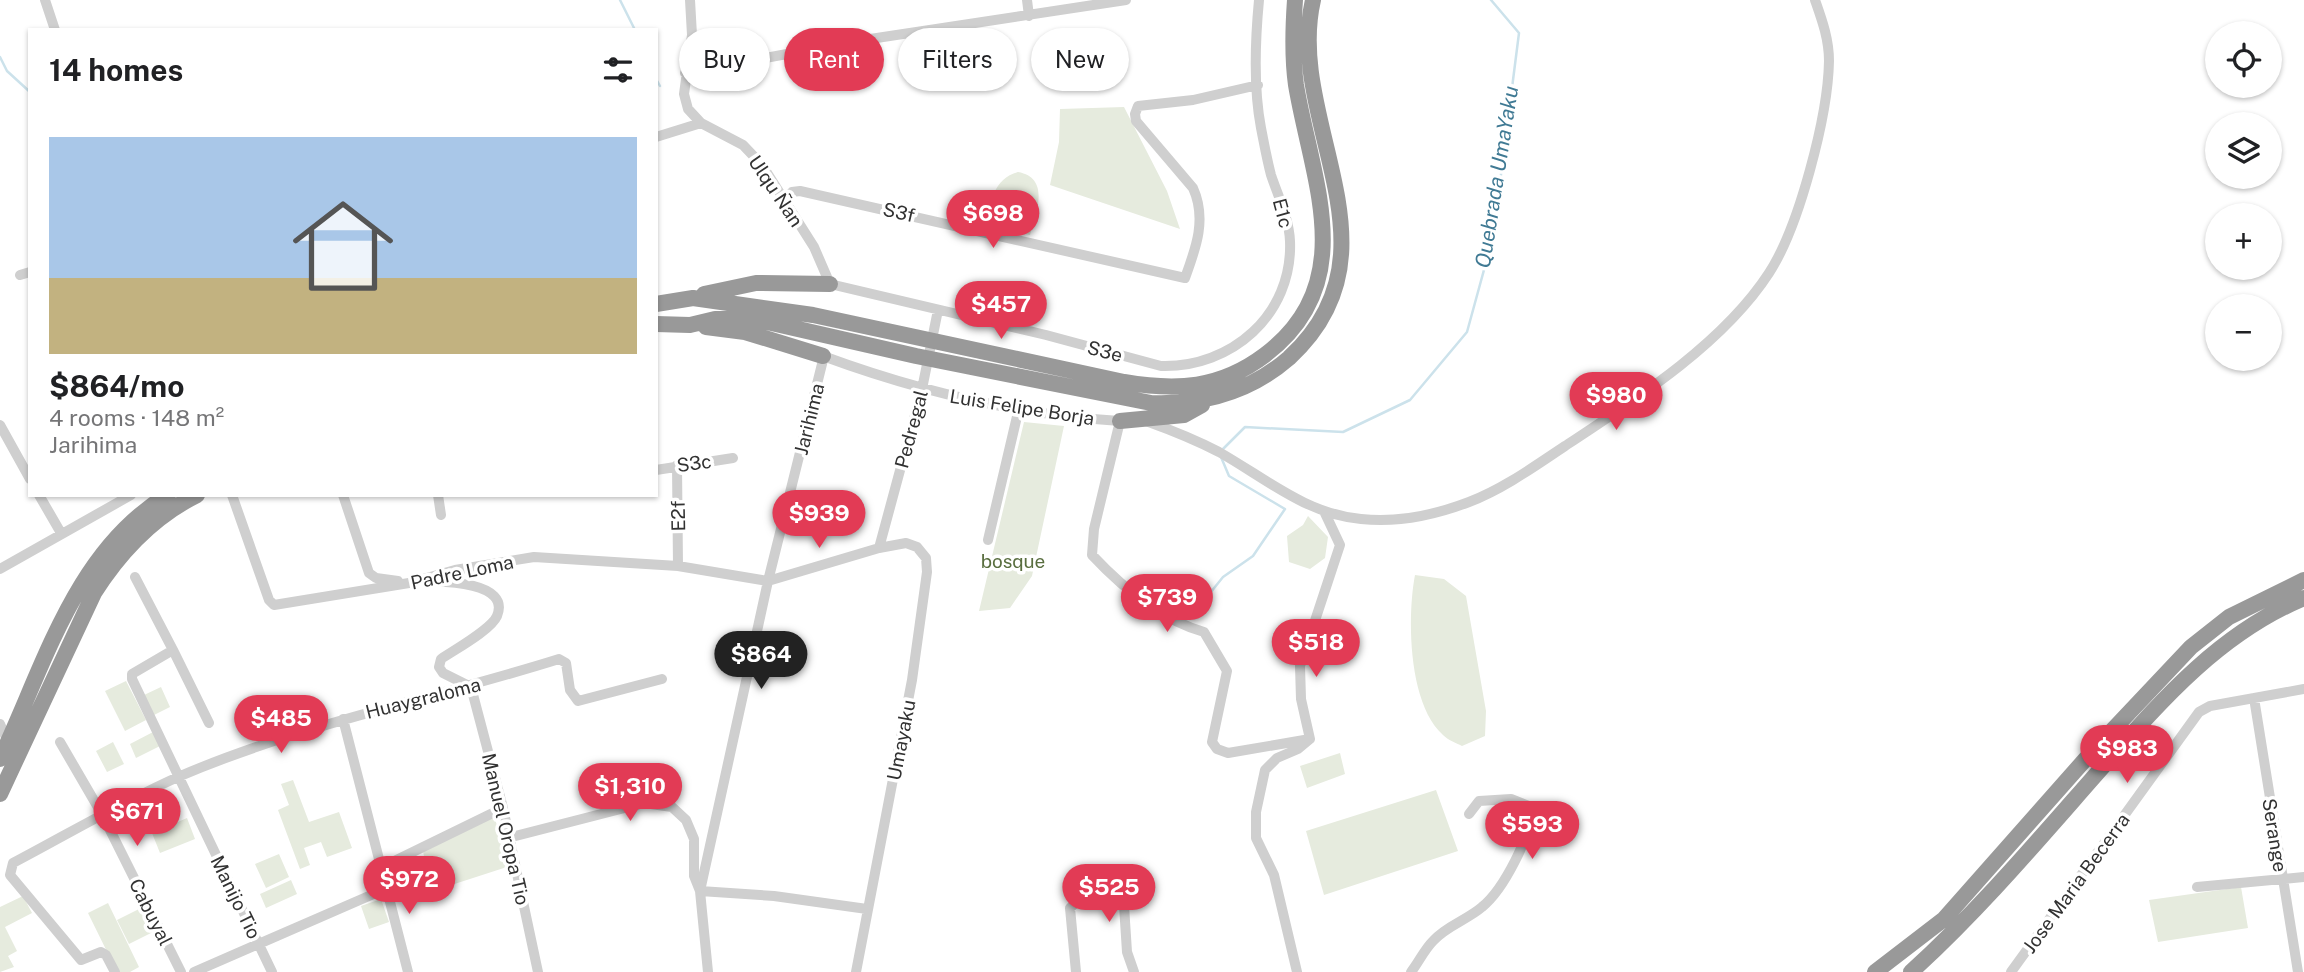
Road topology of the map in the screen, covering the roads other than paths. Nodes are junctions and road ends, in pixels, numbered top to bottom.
1 (46, 0) edge
2 (690, 0) edge
3 (1027, 0) edge
4 (1126, 0) edge
5 (1259, 0) edge
6 (1294, 0) edge
7 (1313, 0) edge
8 (1815, 0) edge
9 (1029, 16) junction
10 (54, 28) edge
11 (692, 28) edge
12 (770, 57) edge
13 (1258, 85) junction
14 (684, 91) edge
15 (701, 123) junction
16 (658, 136) edge
17 (788, 207) junction
18 (830, 284) junction
19 (692, 298) junction
20 (658, 304) edge
21 (937, 315) junction
22 (658, 324) edge
23 (690, 325) junction
24 (824, 356) junction
25 (1176, 367) joint
26 (923, 386) junction
27 (1213, 398) junction
28 (1019, 408) junction
29 (1120, 421) junction
30 (1146, 421) junction
31 (0, 425) edge
32 (733, 458) dead end
33 (677, 465) junction
34 (658, 470) edge
35 (28, 475) edge
36 (40, 497) edge
37 (127, 497) edge
38 (165, 497) edge
39 (194, 497) edge
40 (233, 497) edge
41 (345, 497) edge
42 (438, 497) edge
43 (1324, 511) junction
44 (441, 515) dead end
45 (61, 533) junction
46 (988, 540) dead end
47 (879, 548) junction
48 (1, 565) edge
49 (678, 566) junction
50 (135, 577) dead end
51 (2304, 580) edge
52 (768, 581) junction
53 (409, 583) junction
54 (2304, 598) edge
55 (173, 650) junction
56 (662, 679) dead end
57 (471, 687) junction
58 (2304, 689) edge
59 (2254, 698) junction
60 (342, 719) junction
61 (209, 723) dead end
62 (0, 724) edge
63 (1310, 739) junction
64 (8, 741) junction
65 (60, 743) dead end
66 (0, 759) edge
67 (178, 777) junction
68 (0, 794) edge
69 (503, 808) junction
70 (1469, 814) dead end
71 (103, 816) junction
72 (508, 838) junction
73 (380, 868) junction
74 (2304, 877) edge
75 (2282, 879) junction
76 (2197, 887) dead end
77 (385, 889) junction
78 (700, 891) junction
79 (867, 909) junction
80 (260, 945) junction
81 (115, 972) edge
82 (181, 972) edge
83 (194, 972) edge
84 (272, 972) edge
85 (408, 972) edge
86 (538, 972) edge
87 (708, 972) edge
88 (856, 972) edge
89 (1076, 972) edge
90 (1134, 972) edge
91 (1297, 972) edge
92 (1411, 972) edge
93 (1875, 972) edge
94 (1911, 972) edge
95 (2011, 972) edge
96 (2298, 972) edge

1 - 10 street
2 - 11 street
3 - 9 street
4 - 9 street
5 - 13 street, E1c
6 - 19 highway
7 - 27 highway
8 - 43 street
9 - 12 street
13 - 17 street, S3f
13 - 25 street, E1c
14 - 15 street
15 - 16 street
15 - 17 street, Ulqu Ñan
17 - 18 street, Ulqu Ñan
18 - 19 highway
18 - 21 street, S3e
19 - 20 highway
21 - 25 street, S3e
21 - 26 street, Pedregal
22 - 23 highway
23 - 24 highway
23 - 27 highway
24 - 26 street, Luis Felipe Borja
24 - 52 street, Jarihima
26 - 28 street, Luis Felipe Borja
26 - 47 street, Pedregal
27 - 30 highway
28 - 29 street, Luis Felipe Borja
28 - 46 street
29 - 30 highway
29 - 63 street, Luis Felipe Borja
30 - 43 street
31 - 35 street
32 - 33 street, S3c
33 - 34 street, S3c
33 - 49 street, E2f
36 - 45 street
37 - 45 street
38 - 64 highway
39 - 68 highway
40 - 53 street, Padre Loma
41 - 53 street
42 - 44 street
43 - 63 street
45 - 48 street
47 - 52 street
47 - 79 street, Umayaku
49 - 52 street, Padre Loma
49 - 53 street, Padre Loma
50 - 55 street
51 - 93 highway
52 - 78 street, Jarihima
53 - 57 street
54 - 94 highway
55 - 61 street
55 - 67 street, Manijo Tio
56 - 57 street, Huaygraloma
57 - 60 street, Huaygraloma
57 - 69 street, Manuel Oropa Tio
58 - 59 street, Jose Maria Becerra
59 - 75 street, Serange
59 - 95 street, Jose Maria Becerra
60 - 67 street, Huaygraloma
60 - 73 street
62 - 64 street
63 - 91 street
64 - 66 highway
65 - 71 street, Cabuyal
67 - 71 street, Huaygraloma
67 - 80 street, Manijo Tio
69 - 72 street, Manuel Oropa Tio
69 - 73 street
70 - 92 street
71 - 81 street, Huaygraloma
71 - 82 street, Cabuyal
72 - 78 street
72 - 86 street, Manuel Oropa Tio
73 - 77 street
74 - 75 street
75 - 76 street
75 - 96 street, Serange
77 - 80 street
77 - 85 street
78 - 79 street
78 - 87 street
79 - 88 street, Umayaku
80 - 83 street
80 - 84 street, Manijo Tio
89 - 90 street

